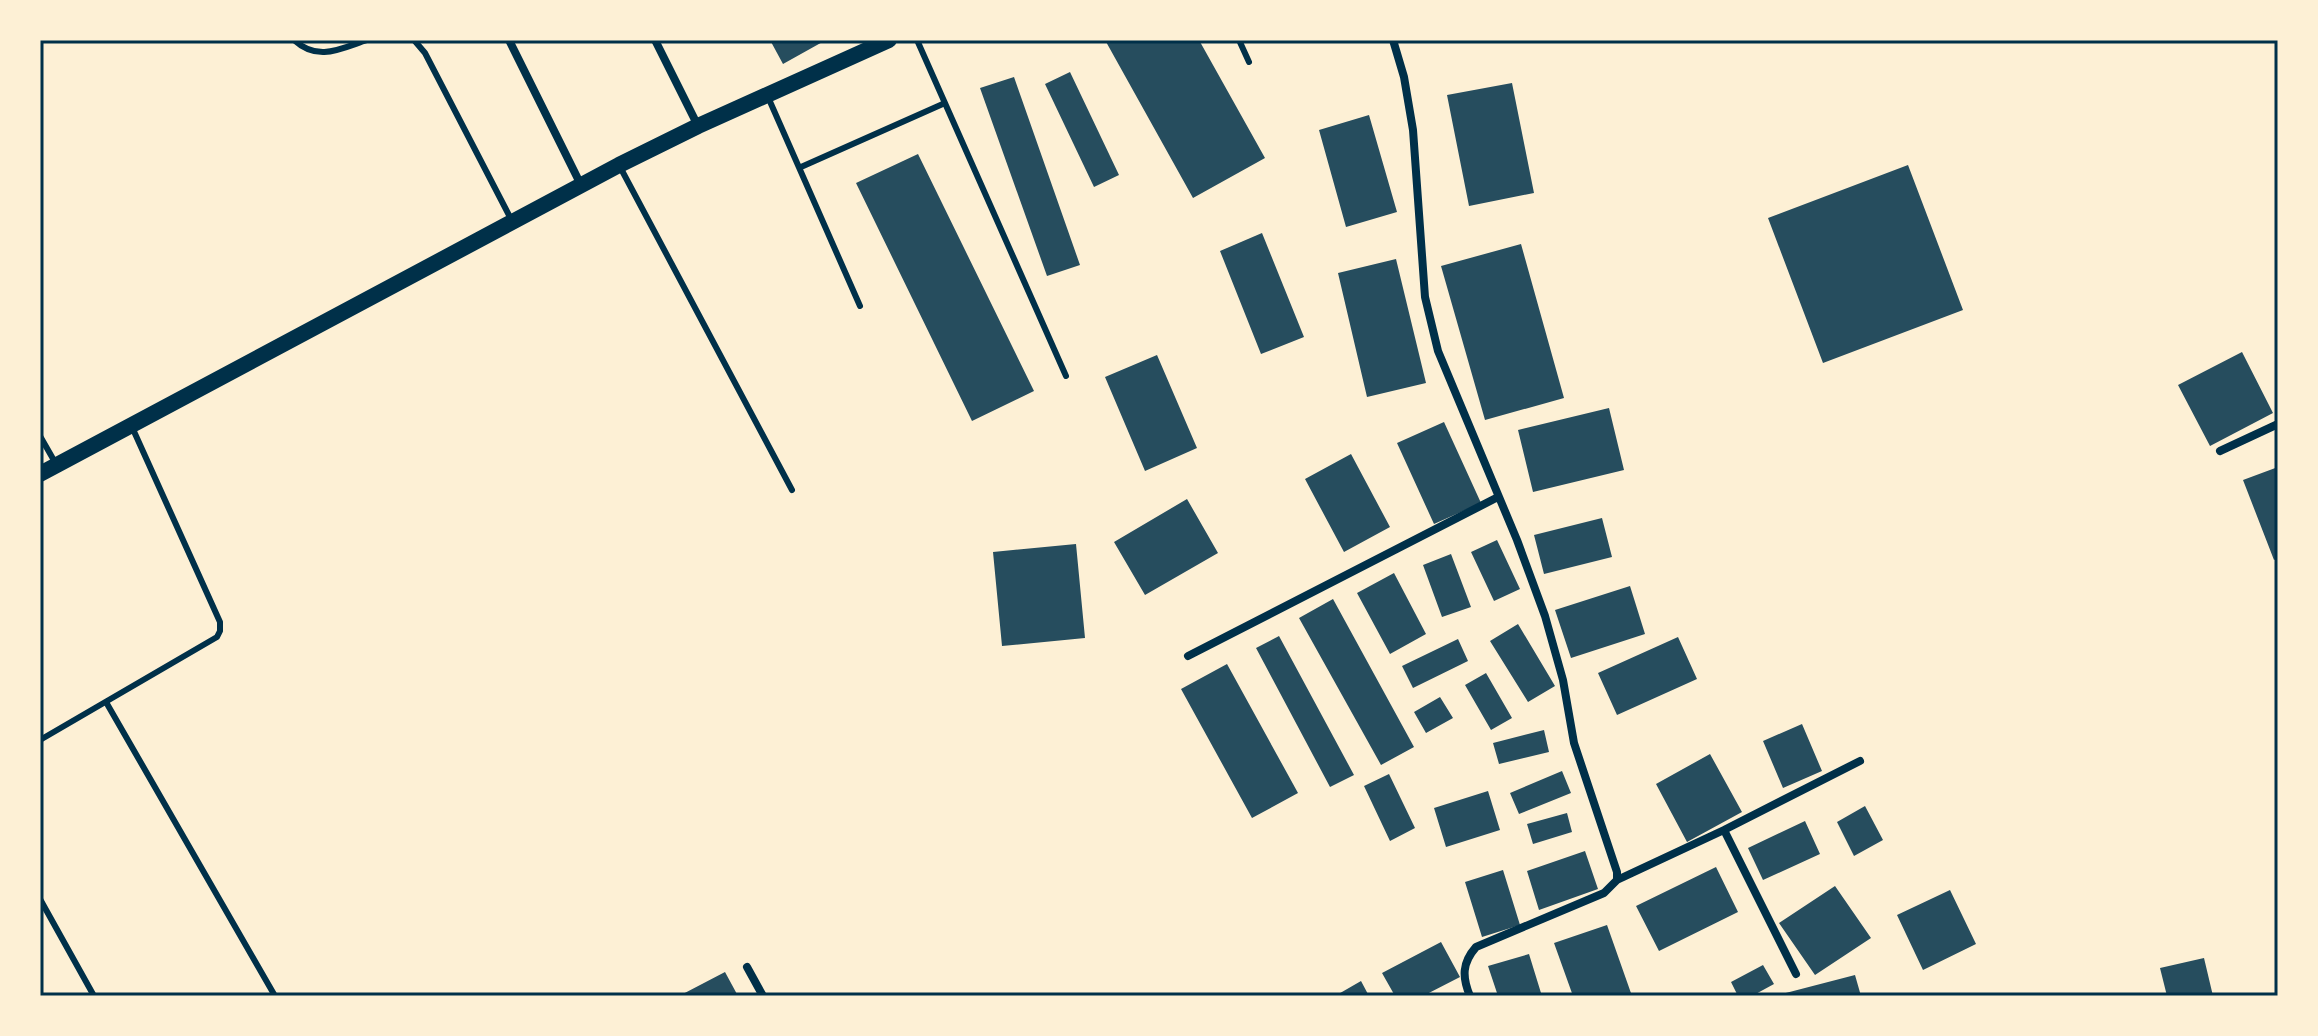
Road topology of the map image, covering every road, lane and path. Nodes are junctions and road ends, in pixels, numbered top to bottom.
1 (294, 40) edge
2 (367, 40) edge
3 (414, 40) edge
4 (509, 40) edge
5 (655, 40) edge
6 (889, 40) edge
7 (917, 40) edge
8 (1239, 40) edge
9 (1393, 40) edge
10 (1249, 62) dead end
11 (767, 95) junction
12 (945, 103) junction
13 (698, 126) junction
14 (619, 165) junction
15 (801, 167) junction
16 (581, 185) junction
17 (513, 222) junction
18 (860, 306) dead end
19 (1066, 376) dead end
20 (2278, 424) edge
21 (132, 427) junction
22 (40, 436) edge
23 (2220, 451) dead end
24 (56, 465) junction
25 (40, 474) edge
26 (792, 490) dead end
27 (1498, 497) junction
28 (1188, 656) dead end
29 (106, 702) junction
30 (40, 740) edge
31 (1860, 761) dead end
32 (1724, 830) junction
33 (1617, 880) junction
34 (40, 899) edge
35 (747, 967) dead end
36 (1796, 974) dead end
37 (94, 996) edge
38 (275, 996) edge
39 (763, 996) edge
40 (1470, 996) edge

1 - 2 lane
3 - 17 lane
4 - 16 street
5 - 13 street
6 - 11 main road
7 - 12 lane
8 - 10 lane
9 - 27 street
11 - 13 main road
11 - 15 lane
12 - 15 lane
12 - 19 lane
13 - 14 main road
14 - 16 main road
14 - 26 lane
15 - 18 lane
16 - 17 main road
17 - 21 main road
20 - 23 street
21 - 24 main road
21 - 29 lane
22 - 24 lane
24 - 25 main road
27 - 28 street
27 - 33 street
29 - 30 lane
29 - 38 lane
31 - 32 street
32 - 33 street
32 - 36 street
33 - 40 street
34 - 37 lane
35 - 39 street

